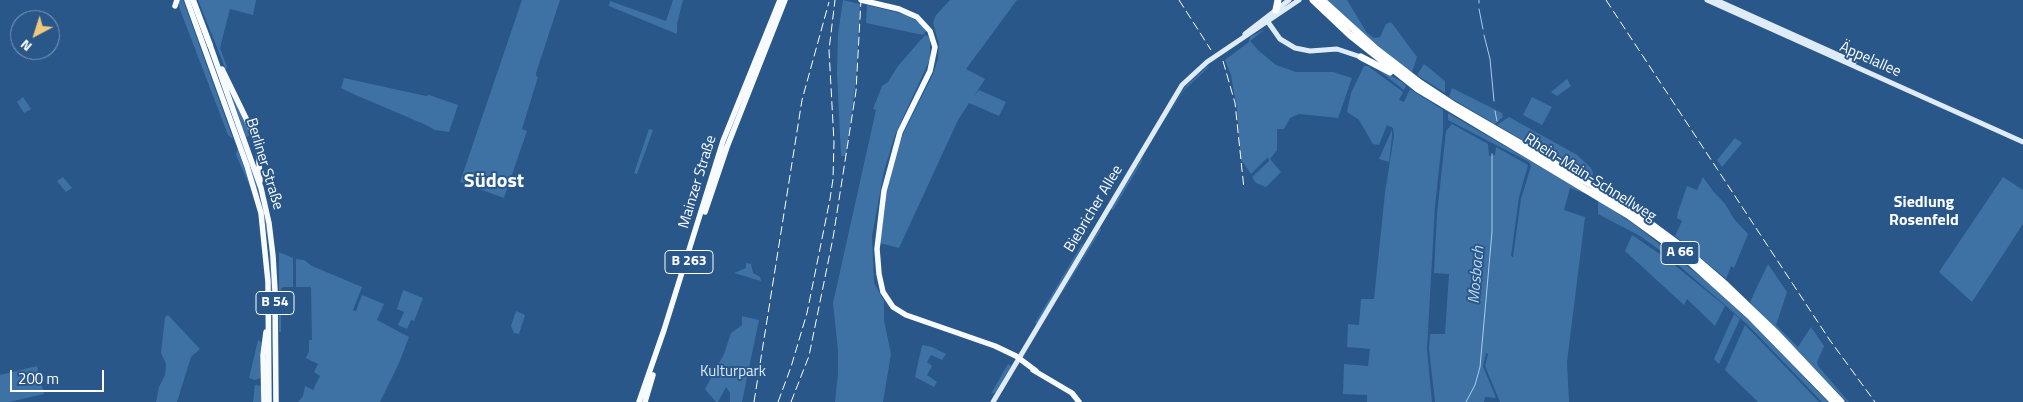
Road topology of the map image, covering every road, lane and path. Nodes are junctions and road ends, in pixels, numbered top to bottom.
1 (188, 0) edge
2 (193, 0) edge
3 (780, 0) edge
4 (785, 0) edge
5 (1278, 0) edge
6 (1289, 0) edge
7 (1299, 0) edge
8 (1313, 0) edge
9 (1322, 0) edge
10 (1707, 0) edge
11 (1716, 0) edge
12 (864, 1) edge
13 (1275, 10) junction
14 (1268, 22) junction
15 (1233, 44) junction
16 (210, 45) junction
17 (1361, 57) joint
18 (1405, 75) junction
19 (742, 100) junction
20 (239, 134) junction
21 (1501, 136) junction
22 (2023, 141) edge
23 (245, 150) junction
24 (260, 188) junction
25 (251, 194) dead end
26 (708, 196) junction
27 (261, 213) junction
28 (268, 317) junction
29 (1019, 360) junction
30 (645, 400) edge
31 (264, 402) edge
32 (270, 402) edge
33 (276, 402) edge
34 (639, 402) edge
35 (994, 402) edge
36 (1079, 402) edge
37 (1834, 402) edge
38 (1841, 402) edge

1 - 20 main road, Berliner Straße / B 54
2 - 16 highway, Berliner Straße / B 54
3 - 19 main road, Mainzer Straße / B 263
4 - 19 main road, Mainzer Straße / B 263
5 - 13 highway
6 - 13 main road, Biebricher Allee
7 - 14 main road, Biebricher Allee
8 - 18 highway, Rhein-Main-Schnellweg / A 66
9 - 18 highway, Rhein-Main-Schnellweg / A 66
10 - 22 main road, Äppelallee
11 - 22 main road, Äppelallee
12 - 29 main road
13 - 14 main road
13 - 15 main road, Biebricher Allee
14 - 15 main road, Biebricher Allee
14 - 17 main road
15 - 29 main road, Biebricher Allee
16 - 20 main road, Berliner Straße / B 54
16 - 24 main road
17 - 18 highway
18 - 21 highway, Rhein-Main-Schnellweg / A 66
19 - 26 main road, Mainzer Straße / B 263
19 - 26 main road, Mainzer Straße / B 263
20 - 23 main road, Berliner Straße / B 54
21 - 37 highway, Rhein-Main-Schnellweg / A 66
21 - 38 highway, Rhein-Main-Schnellweg / A 66
23 - 24 main road, Berliner Straße / B 54
23 - 27 main road, Berliner Straße / B 54
24 - 33 main road, Berliner Straße / B 54
25 - 27 main road
26 - 30 main road, Mainzer Straße / B 263
26 - 34 main road, Mainzer Straße / B 263
27 - 28 main road, Berliner Straße / B 54
28 - 31 main road
28 - 32 main road, Berliner Straße / B 54
29 - 35 main road, Biebricher Allee
29 - 36 main road

